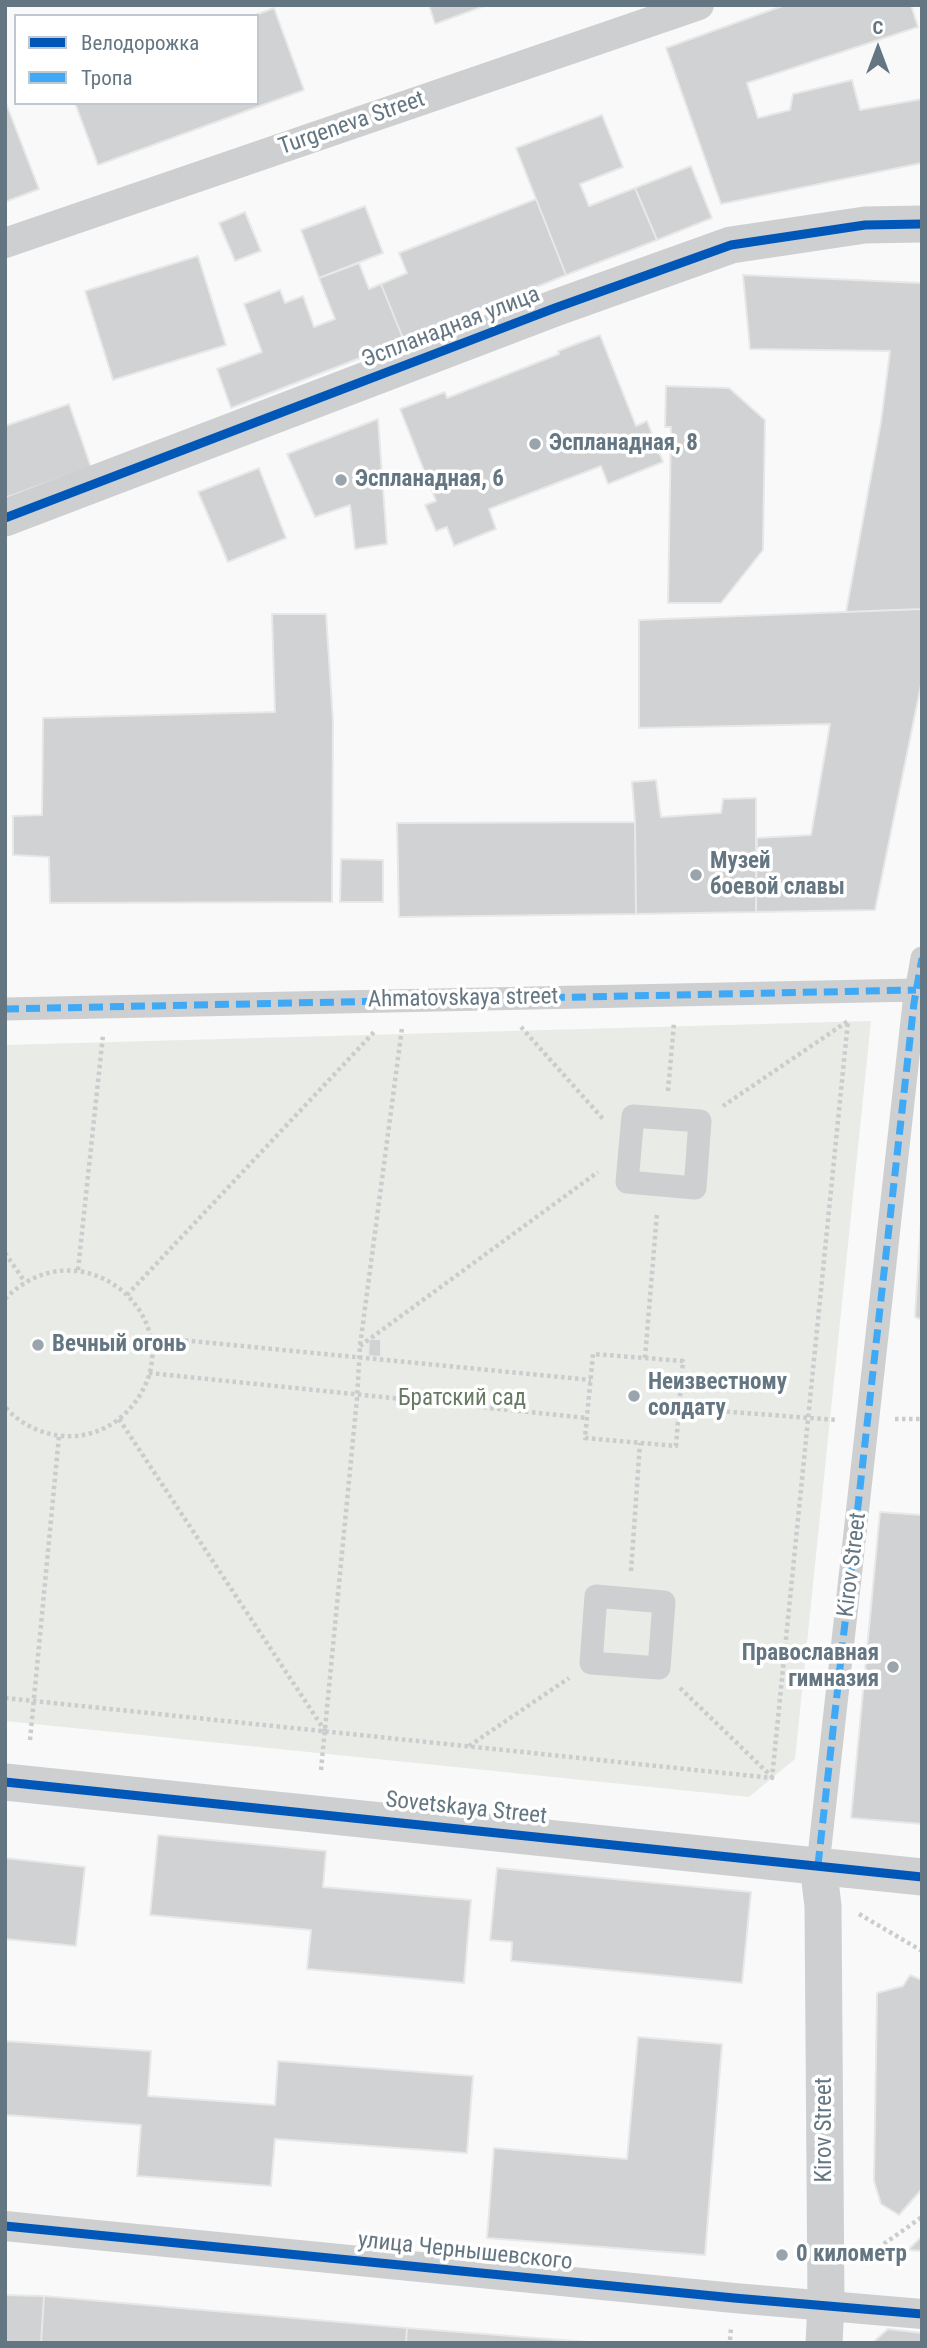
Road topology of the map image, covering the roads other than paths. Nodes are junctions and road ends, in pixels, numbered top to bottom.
1 (699, 5) edge
2 (922, 225) edge
3 (5, 243) edge
4 (5, 518) edge
5 (922, 958) edge
6 (919, 990) edge
7 (5, 1009) edge
8 (659, 1185) joint
9 (659, 1668) joint
10 (5, 1782) edge
11 (818, 1865) junction
12 (922, 1877) edge
13 (5, 2226) edge
14 (826, 2305) junction
15 (922, 2314) edge
16 (824, 2343) edge

1 - 3 street, Turgeneva Street
2 - 4 street, Эспланадная улица
5 - 6 street, Kirov Street
6 - 7 street, Ahmatovskaya street
6 - 11 street, Kirov Street
8 - 8 street
9 - 9 street
10 - 11 street, Sovetskaya Street
11 - 12 street, Sovetskaya Street
11 - 14 street, Kirov Street
13 - 14 street, улица Чернышевского
14 - 15 street, улица Чернышевского
14 - 16 street, Kirov Street

